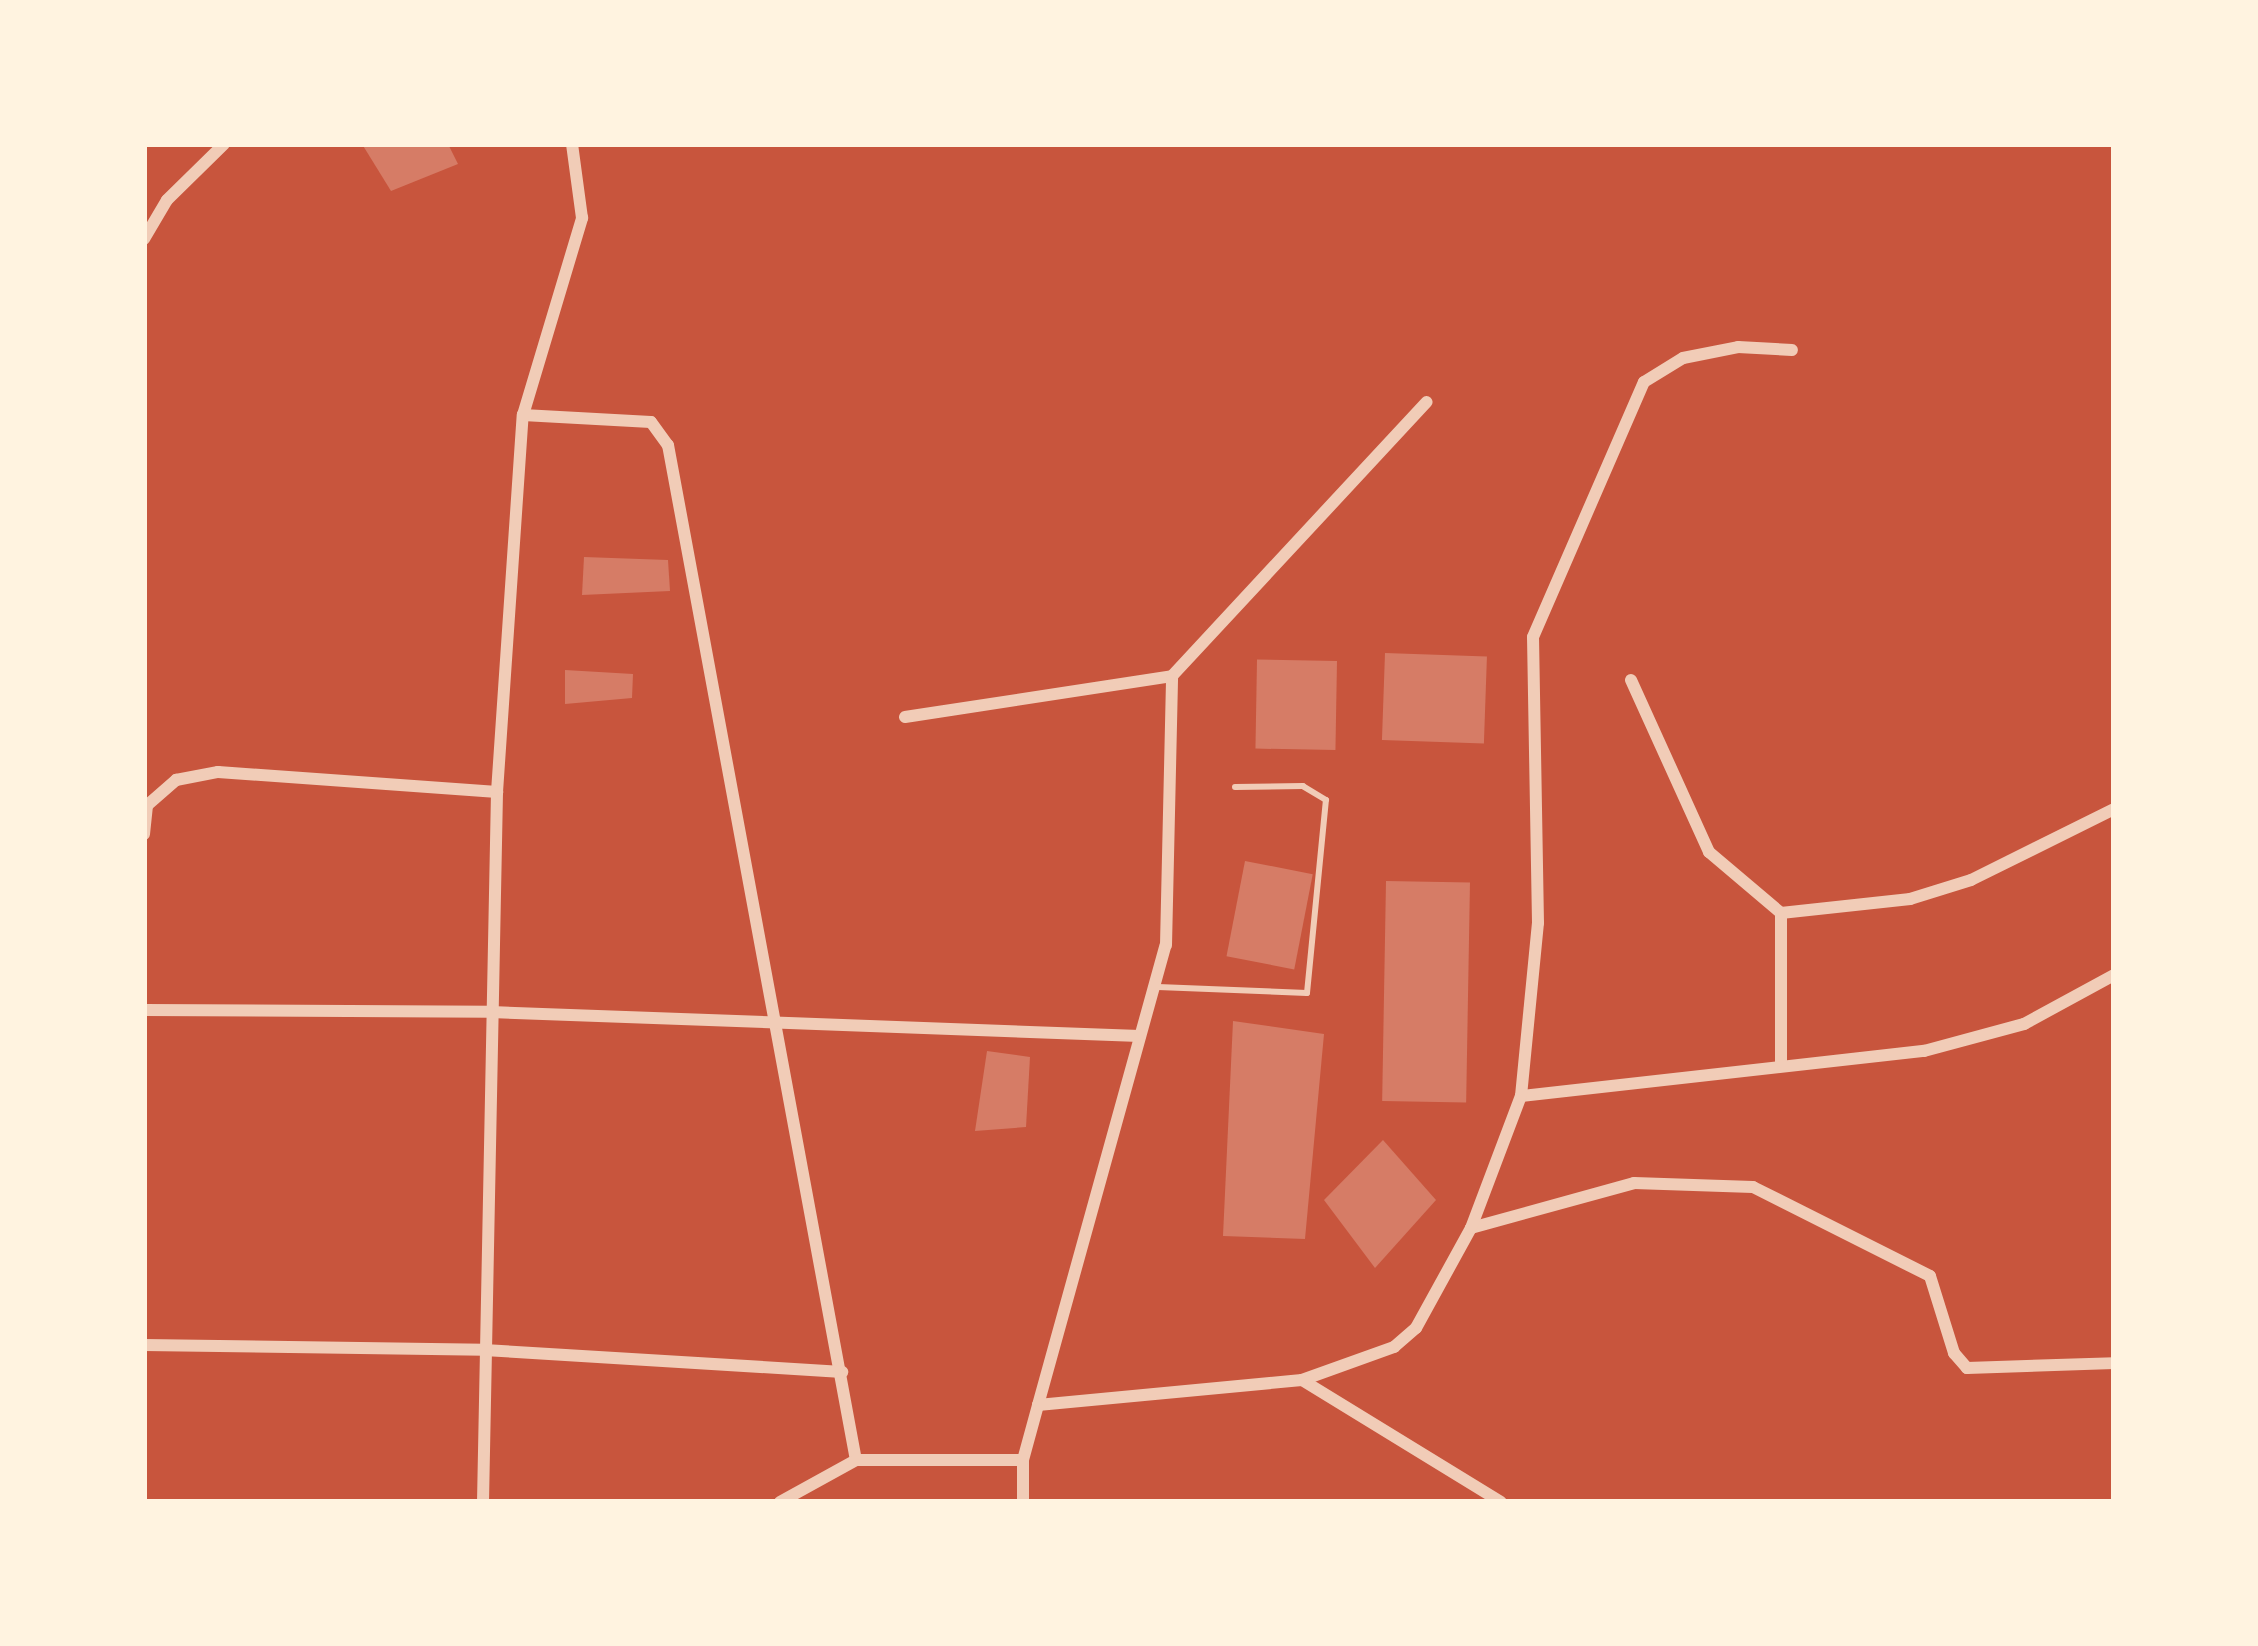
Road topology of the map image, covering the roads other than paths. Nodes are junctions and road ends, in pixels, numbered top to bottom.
1 (224, 144) edge
2 (572, 144) edge
3 (144, 239) edge
4 (1792, 350) dead end
5 (1426, 402) dead end
6 (523, 416) junction
7 (1172, 676) junction
8 (1631, 680) dead end
9 (905, 717) dead end
10 (1235, 788) dead end
11 (497, 792) junction
12 (146, 808) edge
13 (2114, 808) edge
14 (144, 834) edge
15 (1781, 913) junction
16 (2114, 975) edge
17 (1158, 987) junction
18 (144, 1010) edge
19 (491, 1012) junction
20 (772, 1028) junction
21 (1140, 1036) junction
22 (1780, 1065) junction
23 (1521, 1096) junction
24 (1471, 1228) junction
25 (144, 1345) edge
26 (484, 1350) junction
27 (2114, 1363) edge
28 (842, 1372) junction
29 (1302, 1380) junction
30 (1038, 1405) junction
31 (856, 1460) junction
32 (1023, 1460) junction
33 (483, 1502) edge
34 (780, 1502) edge
35 (1024, 1502) edge
36 (1501, 1502) edge

1 - 3 street
2 - 6 street
4 - 23 street
5 - 7 street
6 - 11 street
6 - 20 street
7 - 9 street
7 - 17 street
8 - 15 street
10 - 17 lane
11 - 12 street
11 - 19 street
12 - 14 street
13 - 15 street
15 - 22 street
16 - 22 street
17 - 21 street
18 - 19 street
19 - 20 street
19 - 26 street
20 - 21 street
20 - 28 street
21 - 30 street
22 - 23 street
23 - 24 street
24 - 27 street
24 - 29 street
25 - 26 street
26 - 28 street
26 - 33 street
28 - 31 street
29 - 30 street
29 - 36 street
30 - 32 street
31 - 32 street
31 - 34 street
32 - 35 street

